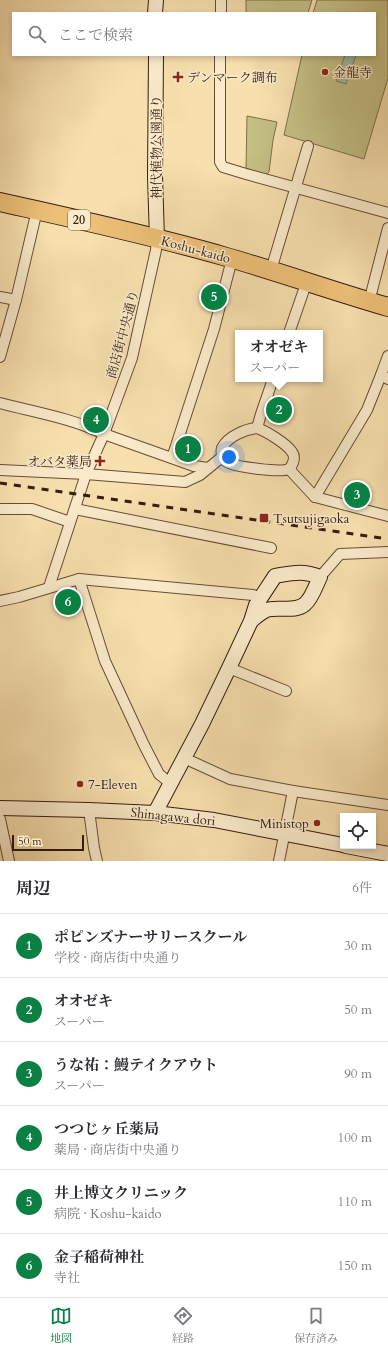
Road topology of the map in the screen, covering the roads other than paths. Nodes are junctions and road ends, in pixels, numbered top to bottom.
1 (156, 0) edge
2 (221, 0) edge
3 (156, 12) edge
4 (221, 12) edge
5 (156, 56) edge
6 (220, 56) edge
7 (308, 146) dead end
8 (296, 187) junction
9 (0, 202) edge
10 (37, 210) junction
11 (388, 213) edge
12 (388, 228) edge
13 (157, 239) junction
14 (232, 259) junction
15 (271, 270) junction
16 (307, 281) junction
17 (0, 296) edge
18 (16, 300) junction
19 (369, 302) junction
20 (388, 307) edge
21 (290, 330) edge
22 (388, 356) edge
23 (0, 357) edge
24 (384, 377) edge
25 (272, 382) edge
26 (0, 403) edge
27 (258, 428) junction
28 (104, 434) junction
29 (222, 457) junction
30 (172, 458) junction
31 (208, 468) junction
32 (289, 469) junction
33 (0, 470) edge
34 (86, 474) junction
35 (315, 497) junction
36 (0, 509) edge
37 (75, 509) junction
38 (388, 516) edge
39 (70, 522) junction
40 (271, 548) dead end
41 (388, 552) edge
42 (320, 577) junction
43 (79, 579) junction
44 (49, 587) junction
45 (260, 597) junction
46 (0, 601) edge
47 (251, 621) junction
48 (229, 668) junction
49 (286, 691) dead end
50 (184, 758) junction
51 (171, 784) junction
52 (293, 791) junction
53 (388, 805) edge
54 (0, 808) edge
55 (89, 810) junction
56 (156, 813) junction
57 (0, 819) edge
58 (284, 834) junction
59 (340, 845) edge
60 (360, 849) edge
61 (388, 854) edge
62 (9, 861) edge
63 (97, 861) edge
64 (279, 861) edge

1 - 3 street
2 - 4 street
5 - 13 street, 神代植物公園通り
6 - 8 street
7 - 8 street
8 - 11 street
8 - 15 street
9 - 10 highway, Koshu-kaido / 20
10 - 13 highway, Koshu-kaido / 20
10 - 18 street
12 - 19 street
13 - 14 highway, Koshu-kaido / 20
13 - 28 street, 商店街中央通り
14 - 15 highway, Koshu-kaido / 20
14 - 30 street
15 - 16 highway, Koshu-kaido / 20
16 - 19 highway, Koshu-kaido / 20
16 - 21 street
17 - 18 street
18 - 23 street
19 - 20 highway, Koshu-kaido / 20
22 - 24 street
24 - 35 street
25 - 27 street
26 - 28 street
27 - 29 street
27 - 32 street
28 - 30 street
28 - 34 street, 商店街中央通り
29 - 31 street
29 - 32 street
30 - 31 street
31 - 34 street
32 - 35 street
33 - 34 street
34 - 37 street, 商店街中央通り
35 - 38 street
36 - 39 street
37 - 39 street, 商店街中央通り
37 - 40 street
39 - 44 street, 商店街中央通り
41 - 42 street
42 - 45 street
42 - 47 street
43 - 44 street
43 - 45 street
43 - 51 street
44 - 46 street
45 - 47 street
47 - 48 street
48 - 49 street
48 - 50 street
50 - 51 street
50 - 52 street
51 - 56 street
52 - 53 street
52 - 58 street
54 - 55 street, Shinagawa dori
55 - 56 street, Shinagawa dori
55 - 63 street
56 - 58 street, Shinagawa dori
57 - 62 street
58 - 59 street, Shinagawa dori
58 - 64 street
60 - 61 street, Shinagawa dori

